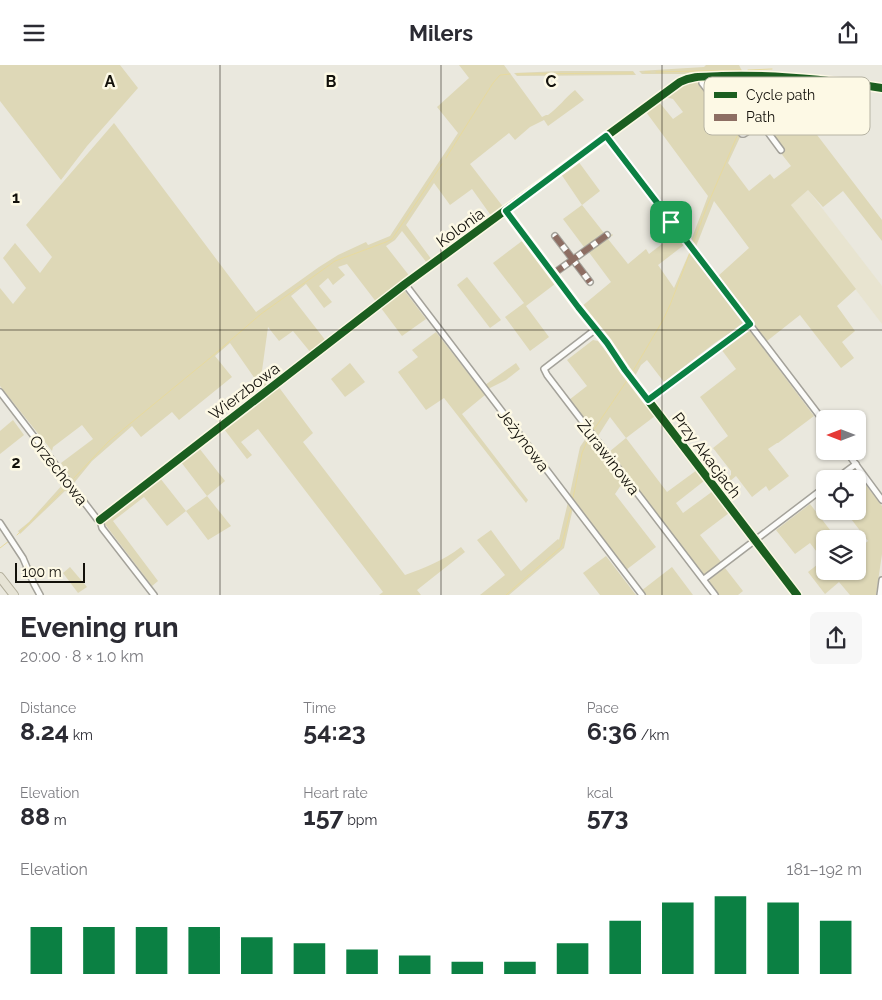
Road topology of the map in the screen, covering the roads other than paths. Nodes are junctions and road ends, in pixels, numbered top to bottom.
1 (702, 77) junction
2 (792, 77) edge
3 (704, 86) edge
4 (770, 135) edge
5 (606, 136) junction
6 (781, 149) dead end
7 (506, 211) junction
8 (607, 235) dead end
9 (555, 236) dead end
10 (573, 260) junction
11 (553, 274) junction
12 (590, 282) dead end
13 (405, 284) junction
14 (750, 324) junction
15 (596, 329) junction
16 (0, 392) edge
17 (648, 400) junction
18 (816, 411) edge
19 (853, 460) edge
20 (856, 464) junction
21 (848, 470) edge
22 (816, 494) edge
23 (882, 500) edge
24 (100, 520) junction
25 (0, 523) edge
26 (756, 541) junction
27 (0, 577) edge
28 (704, 579) junction
29 (882, 580) edge
30 (14, 595) edge
31 (40, 595) edge
32 (154, 595) edge
33 (642, 595) edge
34 (715, 595) edge
35 (797, 595) edge
36 (880, 595) edge

1 - 2 street, Kolonia
1 - 3 street
1 - 5 street, Kolonia
4 - 6 street
5 - 7 street, Kolonia
5 - 14 street
7 - 11 street, Przy Akacjach
7 - 13 street, Kolonia
8 - 10 street
9 - 10 street
10 - 11 street
10 - 12 street
11 - 15 street, Przy Akacjach
13 - 24 street, Wierzbowa
13 - 33 street, Jeżynowa
14 - 17 street
14 - 18 street
15 - 17 street, Przy Akacjach
15 - 28 street, Żurawinowa
16 - 24 street, Orzechowa
17 - 26 street, Przy Akacjach
19 - 20 street
20 - 21 street
20 - 23 street
22 - 26 street
24 - 32 street, Orzechowa
25 - 31 street
26 - 28 street
26 - 35 street, Przy Akacjach
27 - 30 highway
28 - 34 street, Żurawinowa
29 - 36 street

